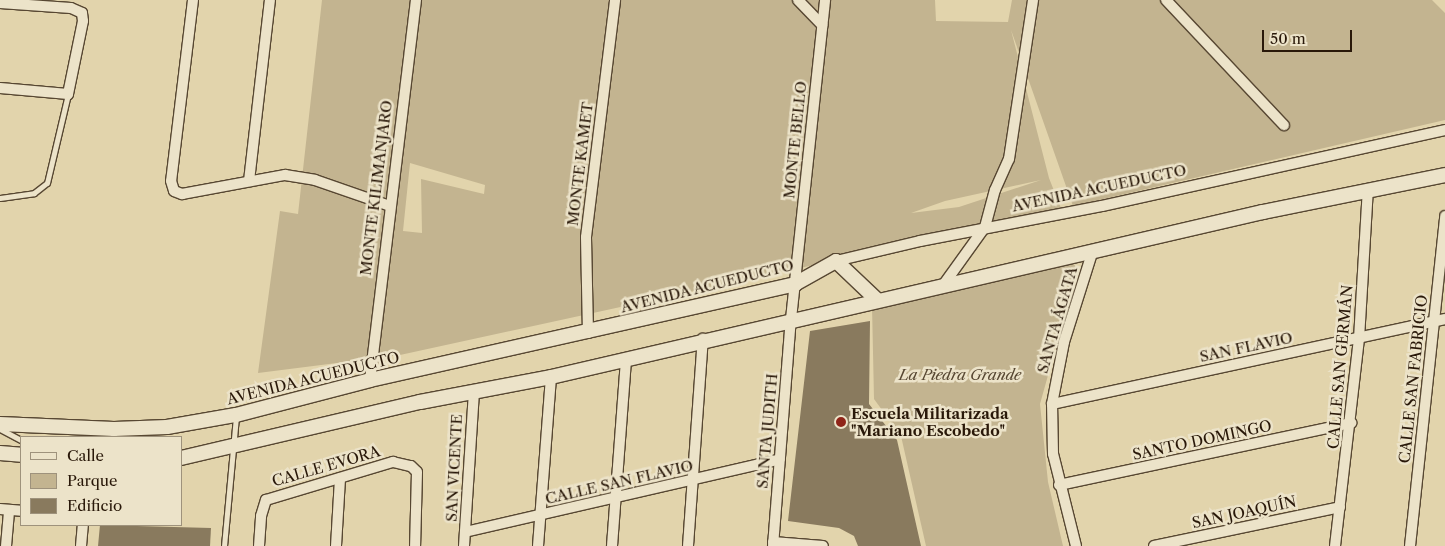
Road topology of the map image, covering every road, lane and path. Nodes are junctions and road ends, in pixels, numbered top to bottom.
1 (193, 0) edge
2 (270, 0) edge
3 (416, 0) edge
4 (615, 0) edge
5 (798, 0) edge
6 (825, 0) edge
7 (1032, 0) edge
8 (1166, 0) edge
9 (0, 3) edge
10 (822, 25) junction
11 (0, 88) edge
12 (68, 94) junction
13 (1284, 125) dead end
14 (1445, 130) edge
15 (1445, 176) edge
16 (249, 181) junction
17 (1368, 189) junction
18 (0, 198) edge
19 (390, 206) junction
20 (1445, 216) edge
21 (985, 227) junction
22 (1093, 250) junction
23 (836, 261) junction
24 (795, 284) junction
25 (944, 284) junction
26 (876, 299) junction
27 (791, 319) junction
28 (1440, 320) edge
29 (588, 332) junction
30 (1359, 339) junction
31 (703, 340) junction
32 (626, 359) junction
33 (551, 377) junction
34 (370, 380) junction
35 (474, 391) junction
36 (1052, 404) junction
37 (236, 415) junction
38 (1351, 423) junction
39 (0, 424) edge
40 (0, 429) edge
41 (20, 439) edge
42 (233, 446) junction
43 (0, 453) edge
44 (20, 455) edge
45 (182, 458) edge
46 (780, 459) junction
47 (340, 478) junction
48 (693, 480) junction
49 (1059, 485) junction
50 (615, 499) junction
51 (1340, 507) junction
52 (5, 509) edge
53 (20, 511) edge
54 (540, 516) junction
55 (83, 526) edge
56 (465, 532) junction
57 (773, 544) edge
58 (6, 546) edge
59 (81, 546) edge
60 (224, 546) edge
61 (259, 546) edge
62 (336, 546) edge
63 (415, 546) edge
64 (464, 546) edge
65 (538, 546) edge
66 (612, 546) edge
67 (688, 546) edge
68 (823, 546) edge
69 (1076, 546) edge
70 (1154, 546) edge
71 (1335, 546) edge
72 (1410, 546) edge

1 - 16 street
2 - 16 street
3 - 19 street, MONTE KILIMANJARO
4 - 29 street, MONTE KAMET
5 - 10 street
6 - 10 street, MONTE BELLO
7 - 21 street
8 - 13 street
9 - 12 street
10 - 24 street, MONTE BELLO
11 - 12 street
12 - 18 lane
14 - 21 street, AVENIDA ACUEDUCTO
15 - 17 street
16 - 19 street
17 - 22 street
17 - 30 street, CALLE SAN GERMÁN
19 - 34 street, MONTE KILIMANJARO
20 - 28 street, CALLE SAN FABRICIO
21 - 23 street, AVENIDA ACUEDUCTO
21 - 25 street
22 - 25 street
22 - 36 street, SANTA ÁGATA
23 - 24 street, AVENIDA ACUEDUCTO
23 - 26 street
24 - 27 street, MONTE BELLO
24 - 29 street, AVENIDA ACUEDUCTO
25 - 26 street
26 - 27 street
27 - 31 street
27 - 46 street, SANTA JUDITH
28 - 30 street, SAN FLAVIO
28 - 72 street, CALLE SAN FABRICIO
29 - 34 street, AVENIDA ACUEDUCTO
30 - 36 street, SAN FLAVIO
30 - 38 street, CALLE SAN GERMÁN
31 - 32 street
31 - 48 street
32 - 33 street
32 - 50 street
33 - 35 street
33 - 54 street
34 - 37 street, AVENIDA ACUEDUCTO
35 - 42 street
35 - 56 street, SAN VICENTE
36 - 49 street, SANTA ÁGATA
37 - 39 street, AVENIDA ACUEDUCTO
37 - 42 lane
38 - 49 street, SANTO DOMINGO
38 - 51 street, CALLE SAN GERMÁN
40 - 41 lane
42 - 45 street
42 - 60 lane
43 - 44 street
46 - 48 street, CALLE SAN FLAVIO
46 - 57 street, SANTA JUDITH
47 - 61 street, CALLE EVORA
47 - 62 street
47 - 63 street, CALLE EVORA
48 - 50 street, CALLE SAN FLAVIO
48 - 67 street
49 - 69 street, SANTA ÁGATA
50 - 54 street, CALLE SAN FLAVIO
50 - 66 street
51 - 70 street, SAN JOAQUÍN
51 - 71 street, CALLE SAN GERMÁN
52 - 53 street
52 - 58 street
54 - 56 street, CALLE SAN FLAVIO
54 - 65 street
55 - 59 street
56 - 64 street, SAN VICENTE
57 - 68 street

